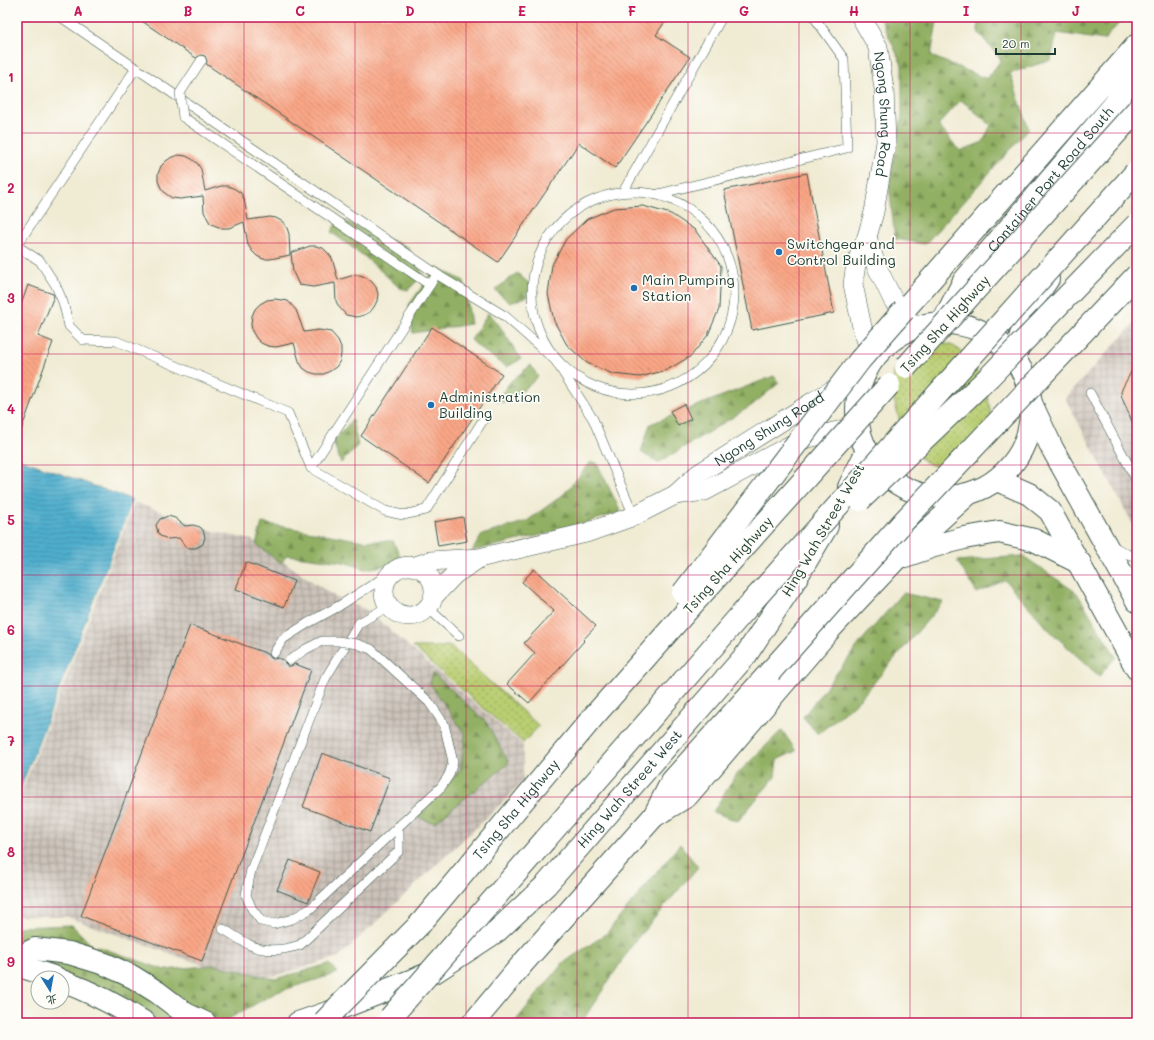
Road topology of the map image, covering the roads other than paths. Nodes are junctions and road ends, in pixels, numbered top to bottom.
1 (61, 17) edge
2 (722, 17) edge
3 (814, 17) edge
4 (861, 17) edge
5 (1137, 45) edge
6 (202, 61) dead end
7 (1137, 66) edge
8 (136, 68) junction
9 (1137, 80) edge
10 (1115, 104) junction
11 (1137, 110) edge
12 (1137, 171) edge
13 (1137, 186) edge
14 (623, 192) junction
15 (658, 194) junction
16 (1137, 224) edge
17 (867, 237) junction
18 (17, 246) edge
19 (437, 274) junction
20 (1137, 275) edge
21 (430, 285) junction
22 (943, 323) junction
23 (914, 328) junction
24 (1015, 358) junction
25 (555, 360) junction
26 (871, 364) junction
27 (1090, 393) dead end
28 (1030, 401) junction
29 (485, 417) dead end
30 (859, 427) junction
31 (868, 451) junction
32 (311, 468) junction
33 (997, 480) junction
34 (1137, 481) edge
35 (968, 494) junction
36 (675, 495) junction
37 (634, 516) junction
38 (1103, 540) junction
39 (1137, 557) edge
40 (480, 558) junction
41 (896, 559) junction
42 (1080, 563) junction
43 (416, 566) junction
44 (394, 571) junction
45 (1137, 601) edge
46 (431, 602) junction
47 (751, 603) junction
48 (389, 606) junction
49 (459, 636) dead end
50 (347, 643) junction
51 (274, 653) dead end
52 (290, 660) dead end
53 (1137, 670) edge
54 (594, 716) junction
55 (654, 816) junction
56 (399, 826) junction
57 (421, 923) junction
58 (223, 928) dead end
59 (17, 958) edge
60 (17, 965) edge
61 (32, 970) edge
62 (70, 984) edge
63 (145, 1023) edge
64 (204, 1023) edge
65 (298, 1023) edge
66 (323, 1023) edge
67 (344, 1023) edge
68 (386, 1023) edge
69 (473, 1023) edge

1 - 8 lane
2 - 14 lane
3 - 15 lane
4 - 17 street, Ngong Shung Road
5 - 54 main road, bridge
6 - 21 lane, bridge
7 - 10 main road
8 - 18 lane
8 - 19 lane
9 - 10 main road, Container Port Road South
10 - 22 main road, Container Port Road South
11 - 54 main road, Tsing Sha Highway, bridge
12 - 47 main road, bridge
13 - 24 main road
14 - 15 lane
14 - 25 lane
15 - 25 lane
16 - 47 main road, bridge
17 - 23 street
17 - 26 street, Ngong Shung Road
18 - 32 lane
19 - 21 lane
19 - 25 lane
20 - 55 main road, bridge
21 - 32 lane
22 - 23 main road
22 - 24 main road
23 - 26 main road
24 - 28 main road
25 - 37 lane
26 - 30 main road
26 - 36 street, Ngong Shung Road
27 - 34 lane
28 - 33 main road
28 - 38 main road
29 - 32 lane
30 - 31 main road
30 - 36 street, Ngong Shung Road
31 - 35 main road
31 - 65 main road, Hing Wah Street West
33 - 35 main road
33 - 42 main road
35 - 41 main road
36 - 37 street, Ngong Shung Road
37 - 40 street, Ngong Shung Road
38 - 39 lane
38 - 45 main road
40 - 43 street, Ngong Shung Road
40 - 46 street, Ngong Shung Road
41 - 42 main road
41 - 55 main road
42 - 53 main road
43 - 44 street, Ngong Shung Road
43 - 46 street
44 - 48 street
44 - 51 lane
46 - 48 street, Ngong Shung Road
46 - 49 lane
47 - 68 main road, bridge
48 - 50 lane
50 - 52 lane, bridge
50 - 56 lane, bridge
50 - 56 lane
54 - 57 main road, Tsing Sha Highway
55 - 69 main road
56 - 58 lane
57 - 66 main road, Tsing Sha Highway, bridge
57 - 67 main road, bridge
59 - 64 main road
60 - 61 main road
62 - 63 main road

